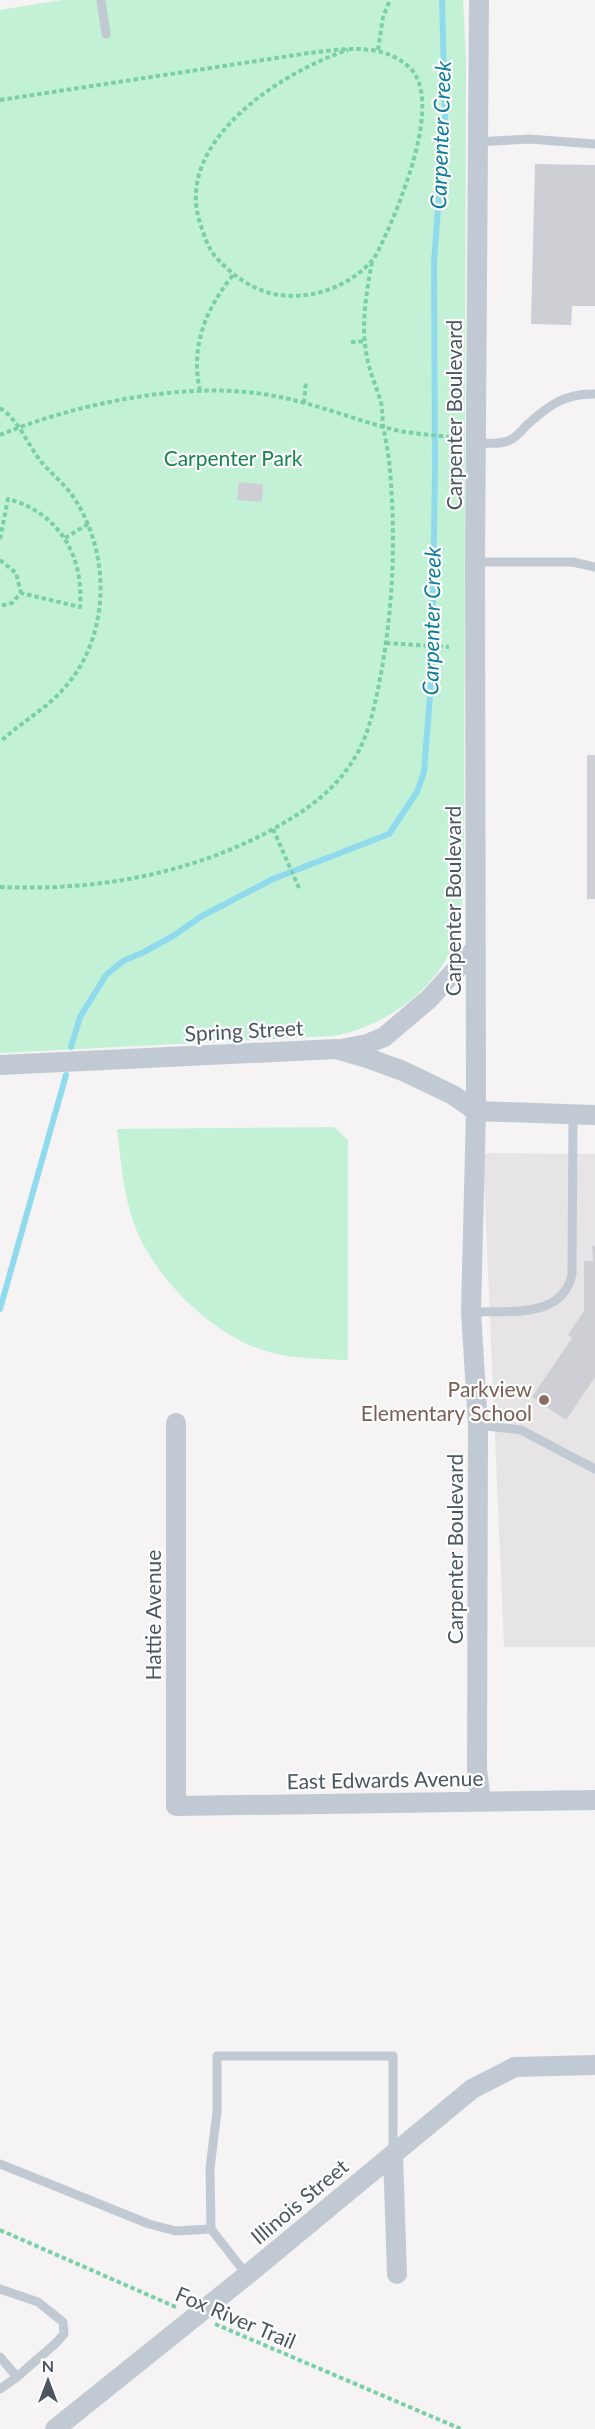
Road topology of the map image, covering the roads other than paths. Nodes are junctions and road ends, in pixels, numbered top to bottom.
1 (101, 0) edge
2 (479, 0) edge
3 (106, 34) dead end
4 (478, 142) junction
5 (595, 144) edge
6 (595, 394) edge
7 (477, 443) junction
8 (476, 562) junction
9 (595, 567) edge
10 (476, 948) junction
11 (336, 1050) junction
12 (0, 1065) edge
13 (476, 1111) junction
14 (573, 1115) junction
15 (595, 1115) edge
16 (471, 1312) junction
17 (176, 1423) dead end
18 (478, 1425) junction
19 (595, 1469) edge
20 (595, 1800) edge
21 (481, 1801) junction
22 (176, 1806) joint
23 (595, 2065) edge
24 (393, 2155) junction
25 (0, 2164) edge
26 (211, 2229) junction
27 (397, 2274) dead end
28 (247, 2275) junction
29 (0, 2289) edge
30 (0, 2357) edge
31 (17, 2377) junction
32 (0, 2389) edge
33 (55, 2429) edge

1 - 3 lane
2 - 4 street, Carpenter Boulevard
4 - 5 lane
4 - 7 street, Carpenter Boulevard
6 - 7 lane
7 - 8 street, Carpenter Boulevard
8 - 9 lane
8 - 10 street, Carpenter Boulevard
10 - 11 street
10 - 13 street, Carpenter Boulevard
11 - 12 street, Spring Street
11 - 13 street, Spring Street
13 - 14 street
13 - 16 street, Carpenter Boulevard
14 - 15 street
14 - 16 lane
16 - 18 street, Carpenter Boulevard
17 - 22 street, Hattie Avenue
18 - 19 lane
18 - 21 street, Carpenter Boulevard
20 - 21 street, East Edwards Avenue
21 - 22 street, East Edwards Avenue
23 - 24 street, Illinois Street
24 - 26 lane
24 - 27 street
24 - 28 street, Illinois Street
25 - 26 lane
26 - 28 lane
28 - 33 street, Illinois Street
29 - 31 lane
30 - 31 lane
31 - 32 lane

